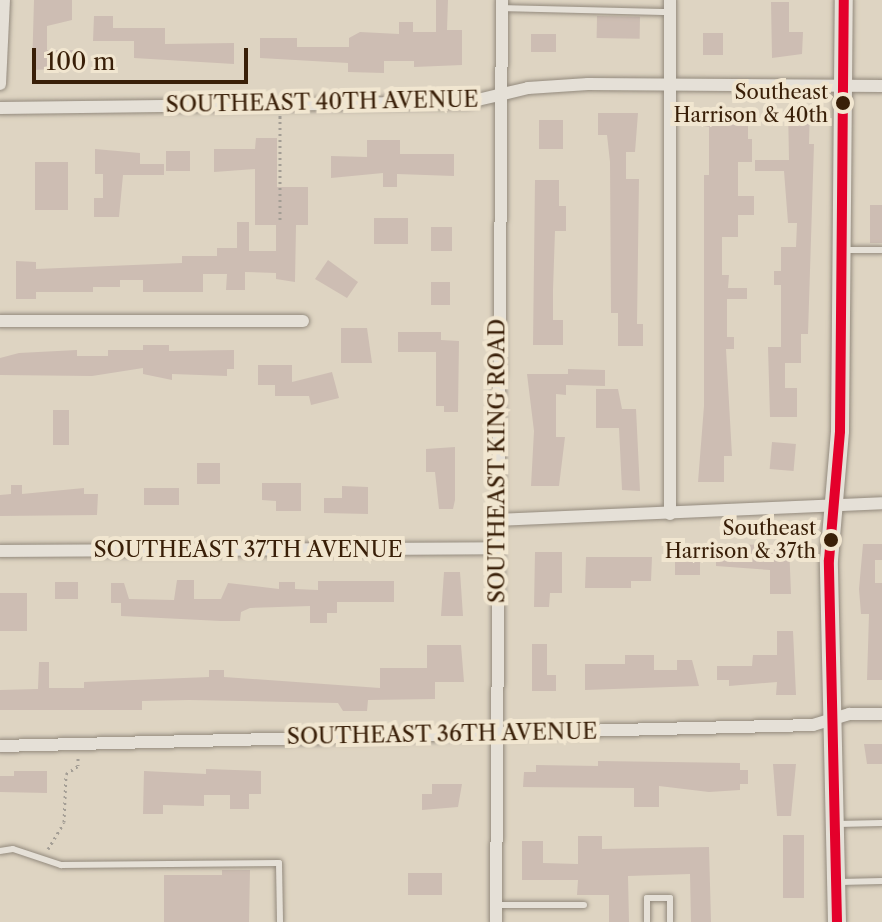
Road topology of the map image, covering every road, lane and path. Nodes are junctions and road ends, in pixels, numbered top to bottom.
1 (4, 0) edge
2 (844, 0) edge
3 (502, 4) edge
4 (670, 6) edge
5 (0, 84) edge
6 (669, 84) junction
7 (843, 85) junction
8 (882, 86) edge
9 (501, 95) junction
10 (280, 105) junction
11 (0, 108) edge
12 (280, 220) dead end
13 (840, 250) junction
14 (882, 250) edge
15 (0, 321) edge
16 (303, 321) dead end
17 (882, 503) edge
18 (833, 506) junction
19 (670, 514) junction
20 (496, 520) junction
21 (496, 548) junction
22 (0, 551) edge
23 (882, 714) edge
24 (832, 720) junction
25 (496, 733) junction
26 (78, 745) junction
27 (0, 746) edge
28 (882, 823) edge
29 (835, 824) junction
30 (0, 851) edge
31 (42, 860) junction
32 (882, 881) edge
33 (836, 882) junction
34 (496, 905) junction
35 (584, 905) dead end
36 (280, 922) edge
37 (496, 922) edge
38 (647, 922) edge
39 (670, 922) edge
40 (837, 922) edge

1 - 5 street
2 - 7 main road
3 - 4 lane
3 - 9 street, SOUTHEAST KING ROAD
4 - 6 street
6 - 7 street, SOUTHEAST 40TH AVENUE
6 - 9 street, SOUTHEAST 40TH AVENUE
6 - 19 street
7 - 8 street, SOUTHEAST 40TH AVENUE
7 - 13 main road
9 - 10 street, SOUTHEAST 40TH AVENUE
9 - 20 street, SOUTHEAST KING ROAD
10 - 11 street, SOUTHEAST 40TH AVENUE
10 - 12 path
13 - 14 lane
13 - 18 main road
15 - 16 street
17 - 18 street
18 - 19 street
18 - 24 main road
19 - 20 street
20 - 21 street, SOUTHEAST KING ROAD
21 - 22 street, SOUTHEAST 37TH AVENUE
21 - 25 street, SOUTHEAST KING ROAD
23 - 24 street, SOUTHEAST 36TH AVENUE
24 - 25 street, SOUTHEAST 36TH AVENUE
24 - 29 main road
25 - 26 street, SOUTHEAST 36TH AVENUE
25 - 34 street, SOUTHEAST KING ROAD
26 - 27 street, SOUTHEAST 36TH AVENUE
26 - 31 path
28 - 29 lane
29 - 33 main road
30 - 31 lane
31 - 36 lane
32 - 33 lane
33 - 40 main road
34 - 35 lane
34 - 37 street, SOUTHEAST KING ROAD
38 - 39 lane

